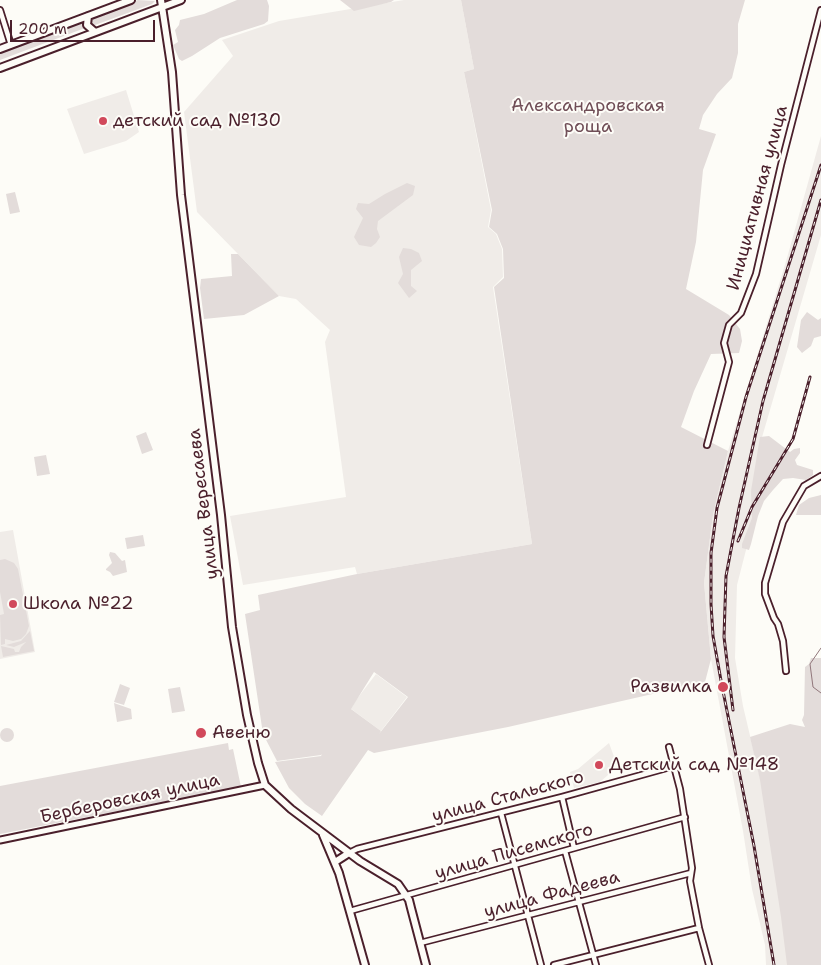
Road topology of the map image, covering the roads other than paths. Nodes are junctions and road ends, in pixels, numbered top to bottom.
1 (130, 0) edge
2 (181, 0) edge
3 (162, 3) edge
4 (0, 10) edge
5 (821, 10) edge
6 (88, 16) junction
7 (94, 32) junction
8 (11, 45) junction
9 (0, 49) edge
10 (0, 68) edge
11 (707, 445) dead end
12 (821, 476) edge
13 (786, 671) dead end
14 (669, 748) dead end
15 (674, 766) junction
16 (265, 785) junction
17 (562, 797) junction
18 (501, 813) junction
19 (685, 817) junction
20 (321, 832) junction
21 (0, 840) edge
22 (574, 848) junction
23 (565, 851) junction
24 (349, 853) junction
25 (335, 862) junction
26 (515, 865) junction
27 (691, 873) junction
28 (406, 896) junction
29 (580, 902) junction
30 (350, 911) junction
31 (528, 915) junction
32 (699, 928) junction
33 (420, 943) junction
34 (593, 955) junction
35 (365, 965) edge
36 (426, 965) edge
37 (541, 965) edge
38 (554, 965) edge
39 (596, 965) edge
40 (709, 965) edge

1 - 6 main road
2 - 3 main road
3 - 7 main road
3 - 16 main road, улица Вересаева
4 - 8 street
5 - 11 street, Инициативная улица
6 - 7 main road
6 - 8 main road
7 - 10 main road
8 - 9 main road
12 - 13 street
14 - 15 street
15 - 17 street, улица Стальского
15 - 19 street
16 - 20 main road
16 - 21 street, Берберовская улица
17 - 18 street, улица Стальского
17 - 22 street
18 - 24 street, улица Стальского
18 - 26 street
19 - 22 street, улица Писемского
19 - 27 street
20 - 24 main road
20 - 25 main road
22 - 23 street, улица Писемского
23 - 26 street, улица Писемского
23 - 29 street
24 - 25 main road
24 - 28 main road
25 - 30 main road
26 - 28 street, улица Писемского
26 - 31 street
27 - 29 street, улица Фадеева
27 - 32 street
28 - 30 street, улица Писемского
28 - 33 main road
29 - 31 street, улица Фадеева
29 - 34 street
30 - 35 main road
31 - 33 street, улица Фадеева
31 - 37 street
32 - 34 street
32 - 40 street
33 - 36 main road
34 - 38 street
34 - 39 street

